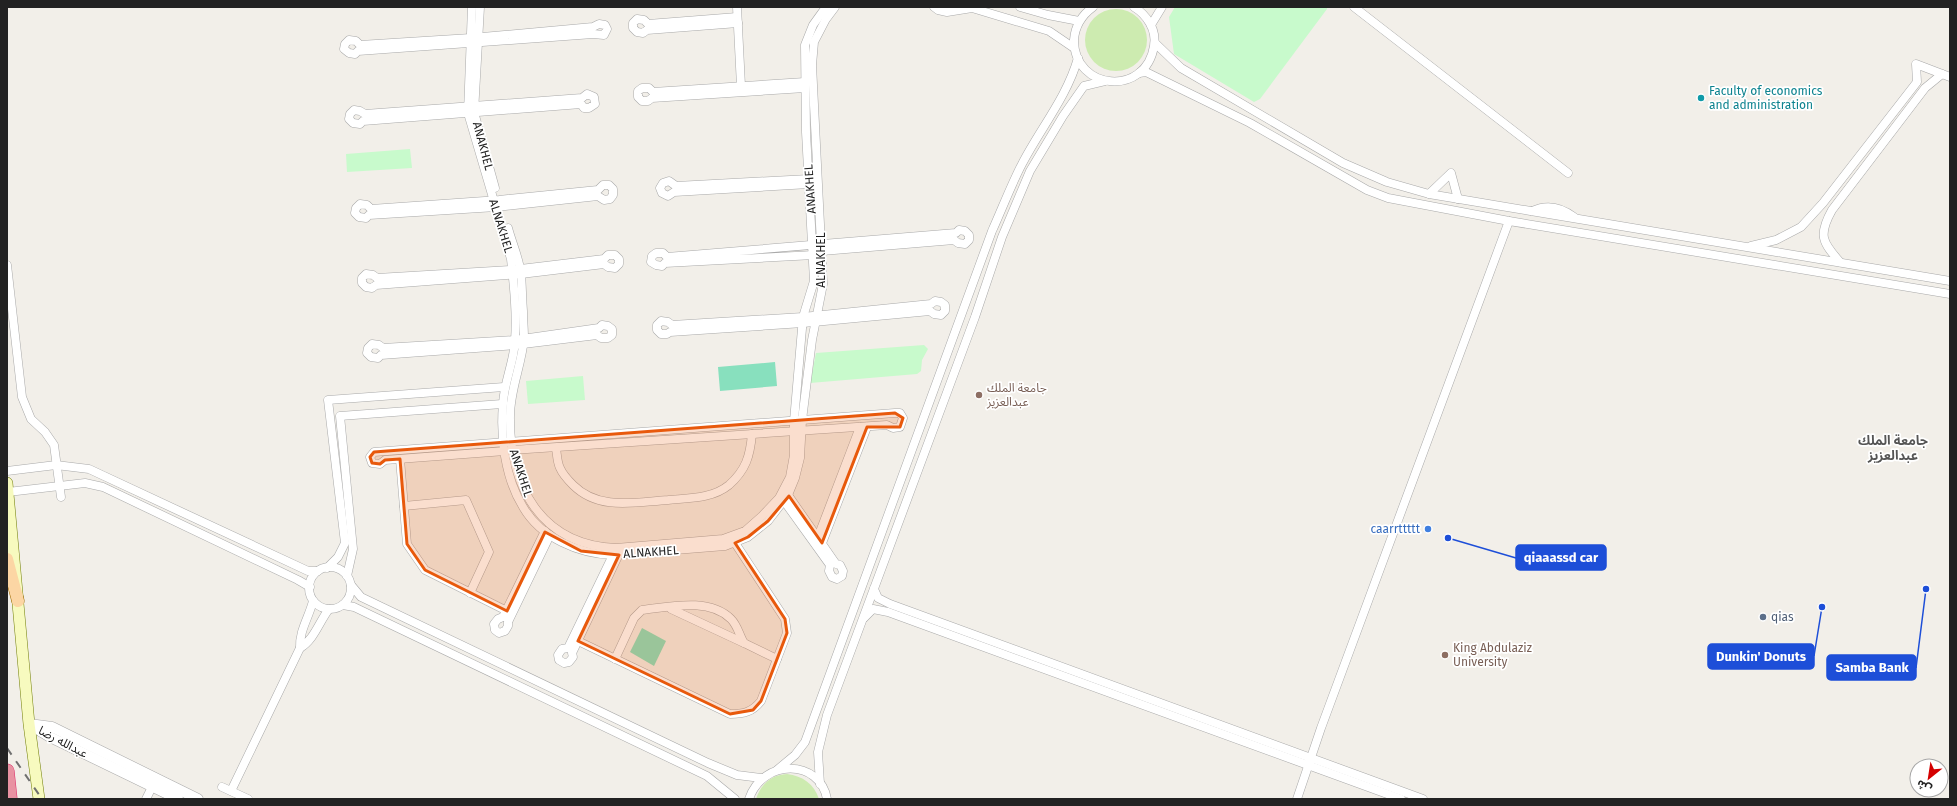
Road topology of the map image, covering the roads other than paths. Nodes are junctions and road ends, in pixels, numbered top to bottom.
1 (472, 7) edge
2 (480, 7) edge
3 (737, 7) edge
4 (826, 7) edge
5 (835, 7) edge
6 (934, 7) edge
7 (1020, 7) edge
8 (1093, 7) edge
9 (1134, 7) edge
10 (1162, 7) edge
11 (1354, 7) edge
12 (957, 8) edge
13 (738, 20) junction
14 (1080, 21) junction
15 (1151, 24) junction
16 (474, 40) junction
17 (1155, 44) junction
18 (1074, 48) junction
19 (1078, 58) junction
20 (1139, 73) junction
21 (1942, 74) junction
22 (1950, 77) edge
23 (1105, 81) junction
24 (1917, 82) junction
25 (805, 85) junction
26 (741, 86) junction
27 (1925, 88) junction
28 (471, 110) junction
29 (1858, 158) junction
30 (1867, 165) junction
31 (1568, 173) dead end
32 (809, 181) junction
33 (1429, 194) junction
34 (1458, 199) junction
35 (497, 203) junction
36 (1509, 221) junction
37 (813, 246) junction
38 (822, 247) junction
39 (1747, 247) junction
40 (814, 255) junction
41 (1840, 262) junction
42 (7, 265) edge
43 (516, 272) junction
44 (1950, 281) edge
45 (1950, 294) edge
46 (815, 318) junction
47 (803, 320) junction
48 (519, 342) junction
49 (504, 387) junction
50 (502, 404) junction
51 (798, 420) junction
52 (864, 427) junction
53 (798, 431) junction
54 (752, 434) junction
55 (508, 447) junction
56 (556, 448) junction
57 (400, 459) junction
58 (56, 465) junction
59 (7, 471) edge
60 (59, 486) junction
61 (8, 487) edge
62 (61, 498) dead end
63 (786, 498) junction
64 (404, 506) junction
65 (548, 533) junction
66 (820, 540) junction
67 (735, 543) junction
68 (616, 555) junction
69 (7, 559) edge
70 (327, 568) junction
71 (318, 572) junction
72 (347, 576) junction
73 (351, 585) junction
74 (310, 587) junction
75 (874, 590) junction
76 (470, 593) junction
77 (314, 600) junction
78 (18, 601) junction
79 (343, 605) junction
80 (668, 608) junction
81 (329, 609) junction
82 (506, 610) junction
83 (863, 618) junction
84 (578, 641) junction
85 (744, 643) junction
86 (300, 648) junction
87 (615, 659) junction
88 (777, 659) junction
89 (29, 724) junction
90 (1310, 762) junction
91 (777, 770) junction
92 (7, 772) edge
93 (761, 778) junction
94 (820, 784) junction
95 (152, 786) junction
96 (222, 787) dead end
97 (231, 791) junction
98 (10, 799) edge
99 (39, 799) edge
100 (146, 799) edge
101 (178, 799) edge
102 (198, 799) edge
103 (248, 799) edge
104 (735, 799) edge
105 (749, 799) edge
106 (827, 799) edge
107 (1297, 799) edge
108 (1401, 799) edge
109 (1423, 799) edge

1 - 16 street, ALNAKHEL
2 - 16 street
3 - 13 street
4 - 25 street, ANAKHEL
5 - 38 street, ALNAKHEL
6 - 12 street
7 - 14 street
8 - 14 street
9 - 15 street
10 - 15 street
11 - 31 street
12 - 18 street
13 - 13 street
13 - 26 street
14 - 18 street
15 - 17 street
16 - 16 street
16 - 16 street
16 - 28 street, ALNAKHEL
17 - 20 street
17 - 33 street
18 - 19 street
19 - 23 street
19 - 91 street
20 - 23 street
20 - 36 street
21 - 22 street
21 - 24 street
21 - 27 street
23 - 75 street
24 - 27 street
24 - 29 street
25 - 26 street
25 - 26 street
25 - 32 street, ANAKHEL
27 - 30 street
28 - 28 street
28 - 28 street
28 - 35 street, ALNAKHEL
29 - 30 street
29 - 39 street
30 - 41 street
32 - 32 street
32 - 37 street, ANAKHEL
33 - 34 street
33 - 34 street
34 - 39 street
35 - 35 street
35 - 35 street
35 - 43 street, ALNAKHEL
36 - 45 street
36 - 90 street
37 - 38 street
37 - 40 street, ANAKHEL
37 - 40 street
38 - 38 street
38 - 40 street
38 - 46 street, ALNAKHEL
39 - 41 street
40 - 47 street, ANAKHEL
41 - 44 street
42 - 58 street
43 - 43 street
43 - 43 street
43 - 48 street, ALNAKHEL
46 - 46 street
46 - 47 street
46 - 51 street, ALNAKHEL
47 - 47 street
47 - 51 street, ANAKHEL
48 - 48 street
48 - 48 street
48 - 49 street, ALNAKHEL
48 - 55 street, ANAKHEL
49 - 50 street, ALNAKHEL
49 - 70 street
50 - 55 street, ALNAKHEL
50 - 72 street
51 - 52 street
51 - 53 street, ALNAKHEL
51 - 55 street
52 - 53 street
52 - 66 street
53 - 54 street
53 - 55 street, ANAKHEL
53 - 63 street, ALNAKHEL
54 - 56 street
54 - 56 street
55 - 56 street
55 - 57 street
55 - 57 street
55 - 65 street, ALNAKHEL
57 - 64 street
58 - 59 street
58 - 60 street
58 - 71 street
60 - 61 street
60 - 62 street
60 - 74 street
61 - 78 main road
63 - 66 street
63 - 66 street
63 - 67 street, ALNAKHEL
64 - 76 street
64 - 76 street
65 - 68 street, ALNAKHEL
65 - 82 street
65 - 82 street
67 - 68 street, ALNAKHEL
67 - 88 street
68 - 84 street
68 - 84 street
69 - 78 main road
70 - 71 street
70 - 72 street
71 - 74 street
72 - 73 street
73 - 79 street
73 - 93 street
74 - 77 street
75 - 83 street
75 - 90 street
76 - 82 street
77 - 81 street
77 - 86 street
78 - 89 main road
79 - 81 street
79 - 104 street
80 - 85 street
80 - 85 street
80 - 87 street
81 - 86 street
83 - 90 street
83 - 94 street
84 - 87 street
85 - 88 street
86 - 97 street
87 - 88 street
89 - 95 street, عبدالله رضا
89 - 99 main road
89 - 102 street, عبدالله رضا
90 - 107 street
90 - 108 street
90 - 109 street
91 - 93 street
91 - 94 street
92 - 98 highway
93 - 105 street
94 - 106 street
95 - 100 street
95 - 101 street, عبدالله رضا
96 - 97 street
97 - 103 street

